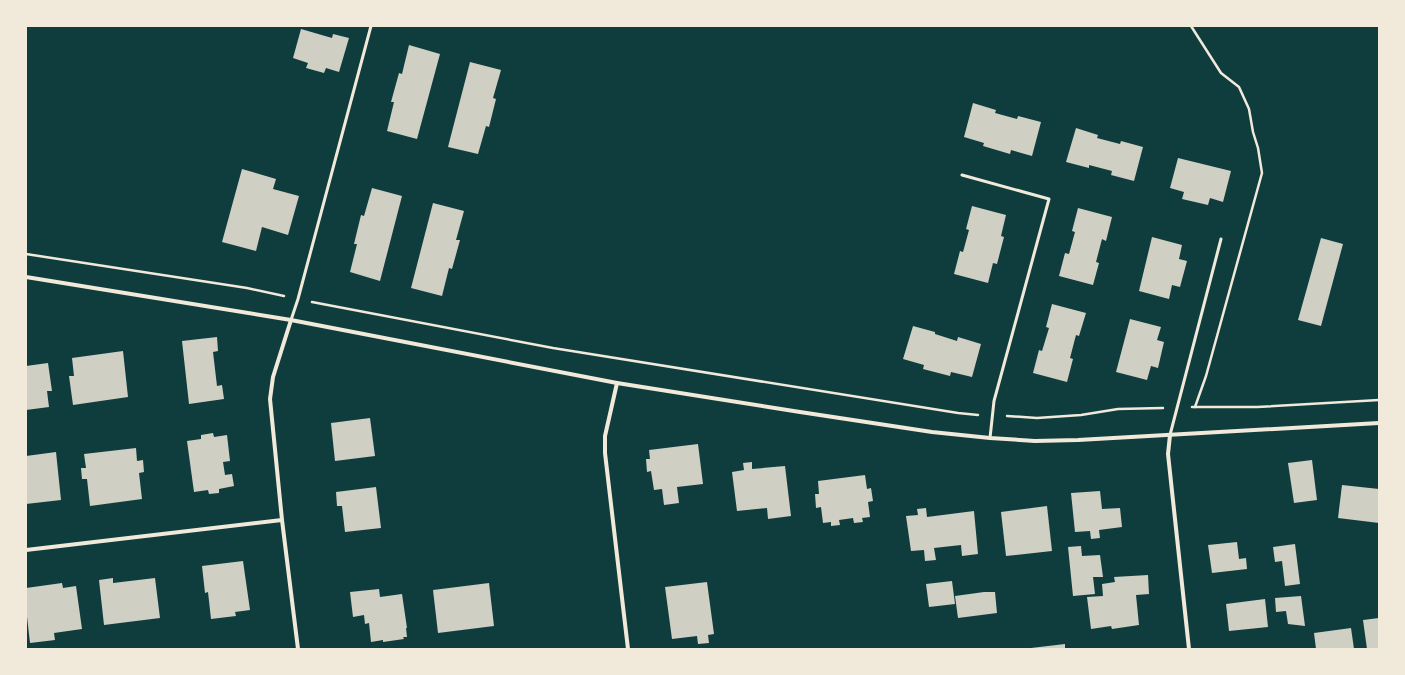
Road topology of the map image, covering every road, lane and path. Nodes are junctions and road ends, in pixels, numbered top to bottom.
1 (371, 26) edge
2 (1191, 26) edge
3 (962, 175) dead end
4 (1221, 239) dead end
5 (26, 254) edge
6 (26, 277) edge
7 (298, 299) junction
8 (291, 320) junction
9 (617, 383) junction
10 (1379, 400) edge
11 (1195, 407) junction
12 (1177, 408) junction
13 (992, 416) junction
14 (1379, 423) edge
15 (1170, 435) junction
16 (990, 438) junction
17 (282, 520) junction
18 (26, 550) edge
19 (298, 649) edge
20 (628, 649) edge
21 (1189, 649) edge

1 - 7 lane
2 - 11 path
3 - 13 lane
4 - 12 lane
5 - 7 path
6 - 8 street
7 - 8 lane
7 - 13 path
8 - 9 street
8 - 17 street
9 - 16 street
9 - 20 street
10 - 11 path
11 - 12 path
12 - 13 path
12 - 15 lane
13 - 16 lane
14 - 15 street
15 - 16 street
15 - 21 street
17 - 18 street
17 - 19 street

